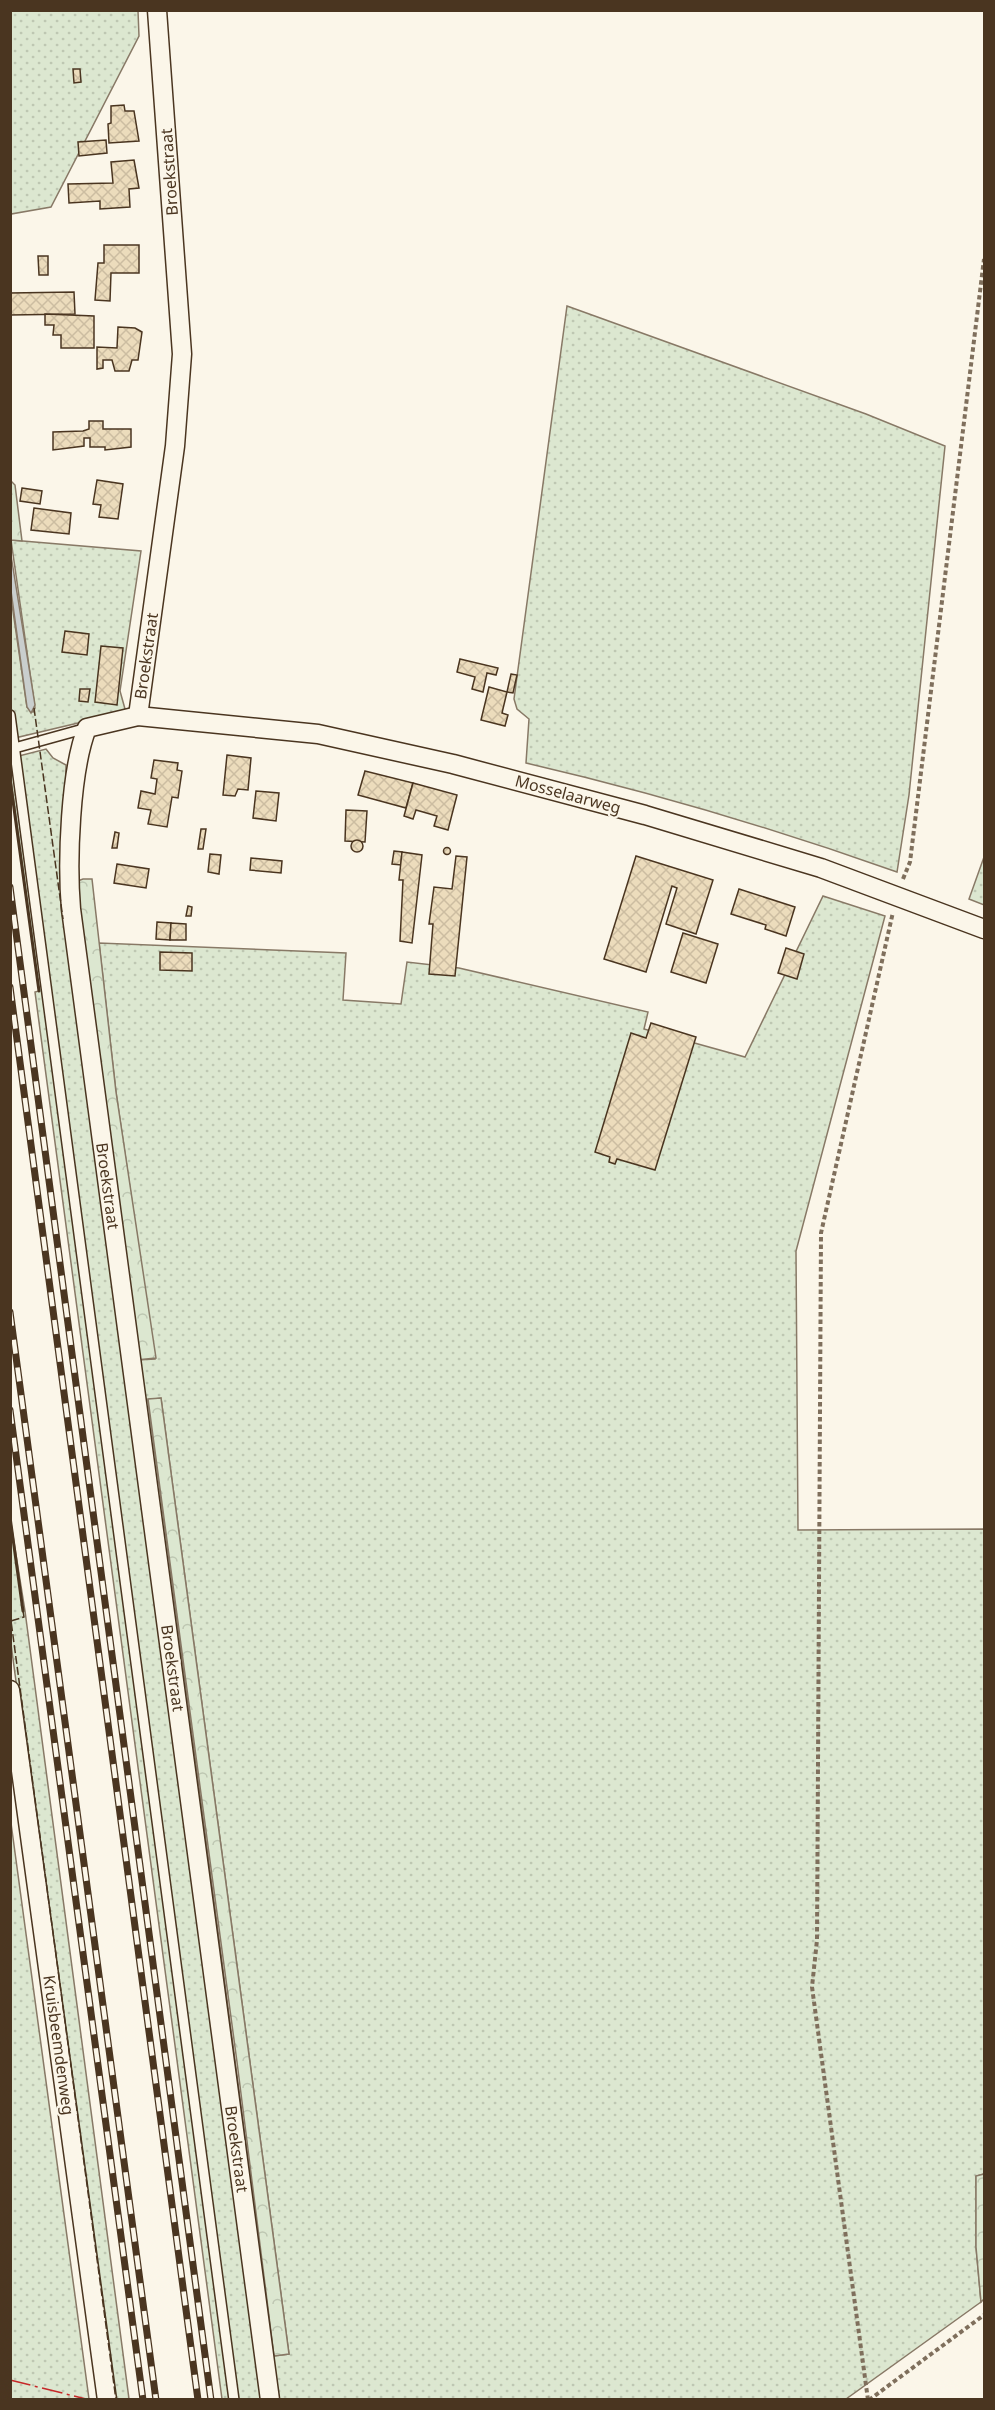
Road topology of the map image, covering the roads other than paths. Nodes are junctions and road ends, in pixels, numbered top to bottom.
1 (157, 10) edge
2 (10, 715) edge
3 (138, 716) junction
4 (87, 728) junction
5 (13, 748) edge
6 (984, 929) edge
7 (10, 1690) edge
8 (107, 2400) edge
9 (234, 2400) edge
10 (270, 2400) edge

1 - 3 street, Broekstraat
2 - 5 lane
3 - 4 street, Broekstraat
3 - 6 street, Mosselaarweg
4 - 5 lane
4 - 10 street, Broekstraat
5 - 9 lane
7 - 8 street, Kruisbeemdenweg

